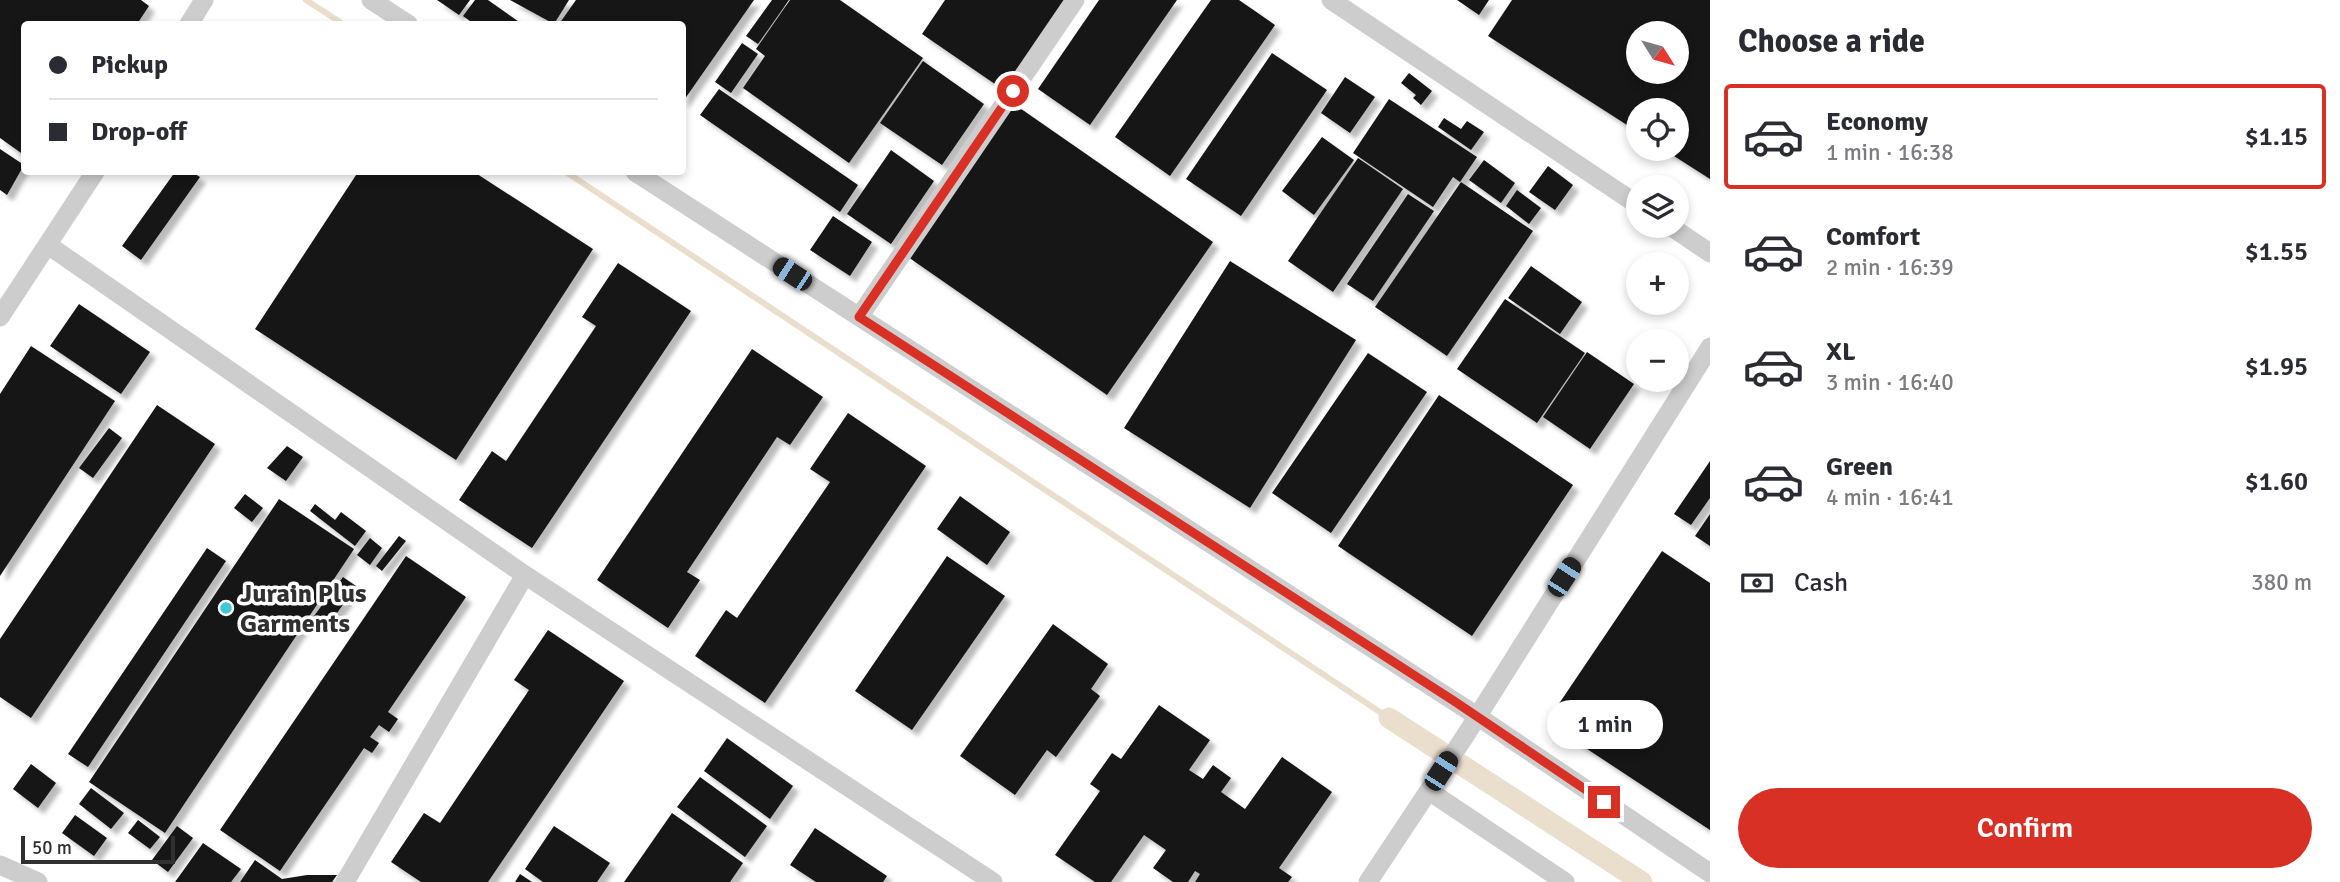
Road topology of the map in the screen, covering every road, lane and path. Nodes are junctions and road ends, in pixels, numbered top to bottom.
1 (204, 0) edge
2 (370, 0) edge
3 (1075, 0) edge
4 (1331, 0) edge
5 (191, 21) edge
6 (403, 21) edge
7 (93, 175) edge
8 (640, 175) edge
9 (1626, 197) edge
10 (1688, 238) edge
11 (48, 245) junction
12 (1710, 253) edge
13 (0, 317) edge
14 (859, 317) junction
15 (1710, 347) edge
16 (525, 575) junction
17 (1472, 724) junction
18 (1429, 791) junction
19 (0, 865) edge
20 (1710, 873) edge
21 (38, 882) edge
22 (345, 882) edge
23 (993, 882) edge
24 (1368, 882) edge
25 (1565, 882) edge

1 - 5 street
2 - 6 street
3 - 14 street
4 - 9 street
7 - 11 street
8 - 14 street
10 - 12 street
11 - 13 street
11 - 16 street
14 - 17 street
15 - 17 street
16 - 22 street
16 - 23 street
17 - 18 street
17 - 20 street
18 - 24 street
18 - 25 street
19 - 21 street

